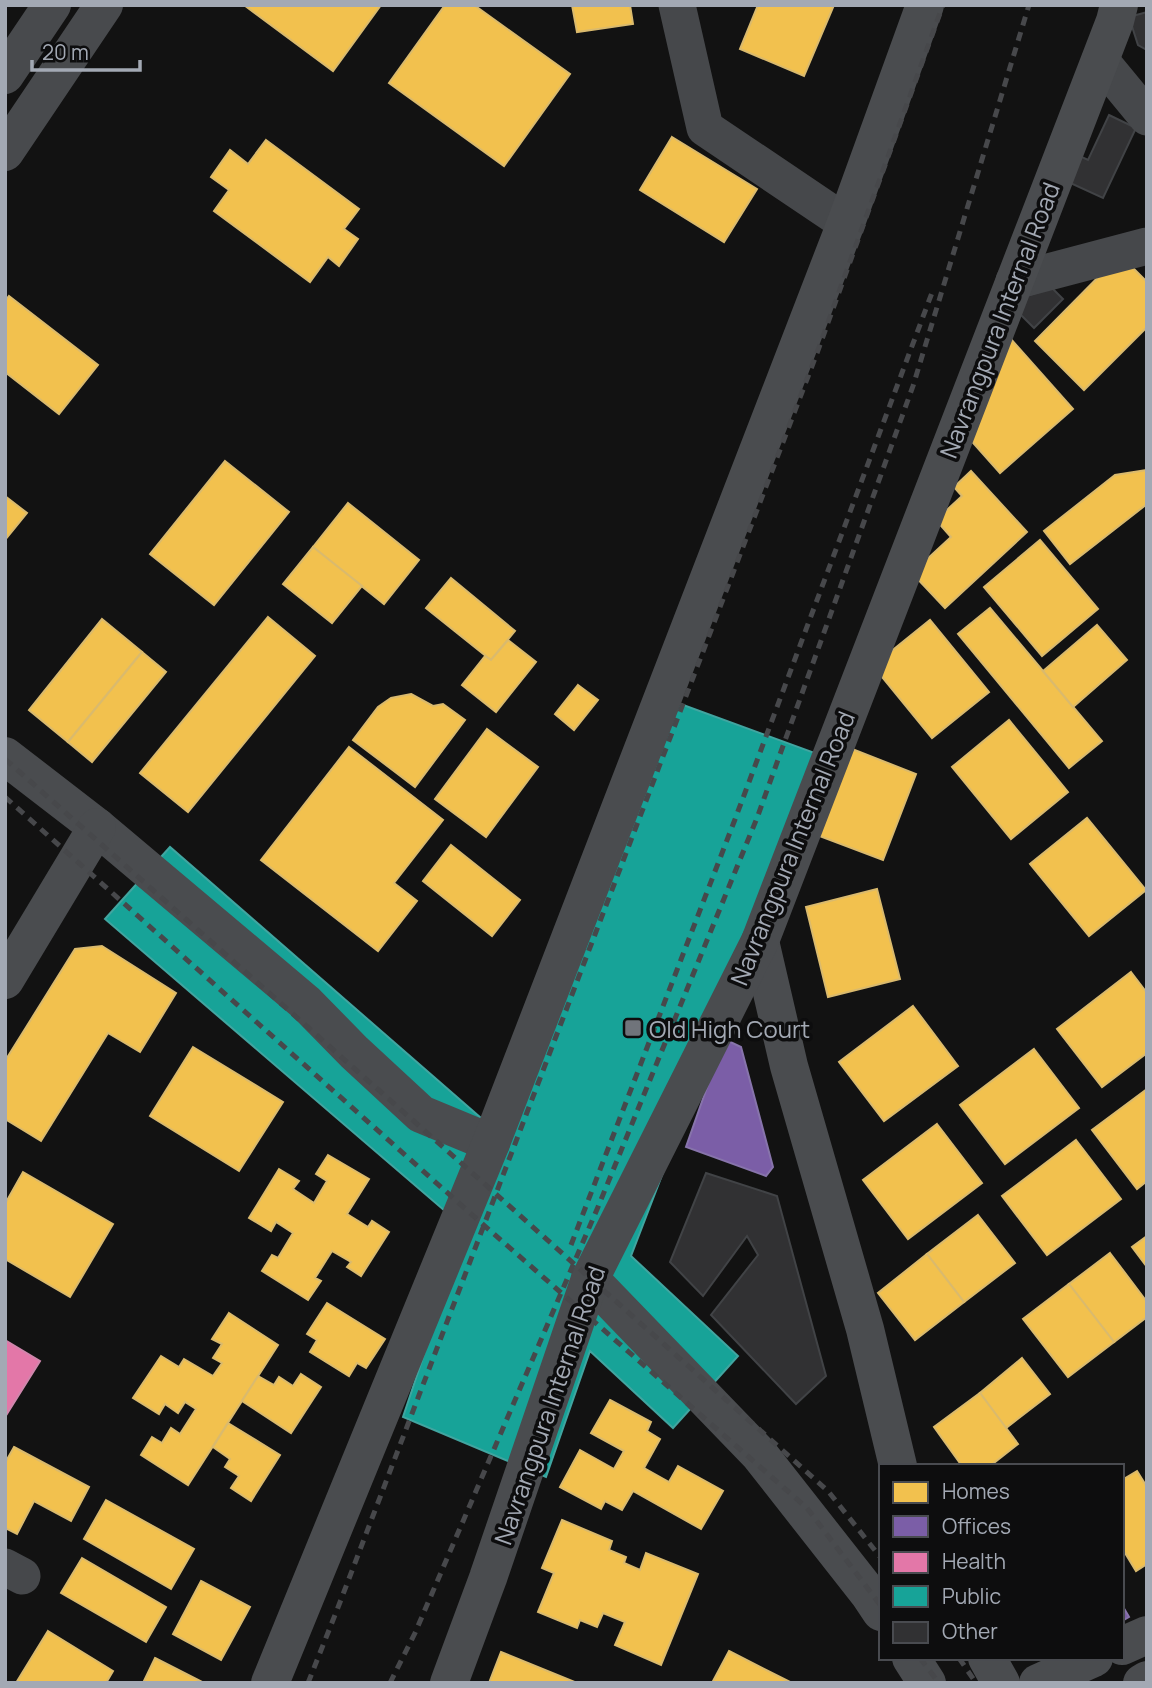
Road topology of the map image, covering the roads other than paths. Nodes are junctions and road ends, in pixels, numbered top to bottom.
1 (52, 5) edge
2 (104, 5) edge
3 (677, 5) edge
4 (925, 5) edge
5 (1119, 5) edge
6 (1100, 60) junction
7 (5, 75) edge
8 (1147, 117) edge
9 (5, 152) edge
10 (846, 223) junction
11 (1147, 246) edge
12 (1014, 281) junction
13 (5, 756) edge
14 (97, 827) junction
15 (760, 941) junction
16 (5, 980) edge
17 (491, 1143) junction
18 (590, 1279) junction
19 (898, 1464) edge
20 (875, 1603) edge
21 (1147, 1635) edge
22 (1124, 1645) edge
23 (912, 1660) edge
24 (988, 1660) edge
25 (1090, 1660) edge
26 (1147, 1680) edge
27 (270, 1683) edge
28 (449, 1683) edge
29 (927, 1683) edge
30 (1001, 1683) edge
31 (1038, 1683) edge
32 (1142, 1683) edge

1 - 7 main road
2 - 9 main road
3 - 10 street
4 - 10 street
5 - 6 street, Navrangpura Internal Road
6 - 8 street
6 - 12 street, Navrangpura Internal Road
10 - 17 street
11 - 12 street
12 - 15 street, Navrangpura Internal Road
13 - 14 street
14 - 16 street
14 - 17 street
15 - 18 street, Navrangpura Internal Road
15 - 19 street
17 - 27 street
18 - 20 street
18 - 28 street, Navrangpura Internal Road
21 - 22 street
23 - 29 street
24 - 30 street
25 - 31 street
26 - 32 street

